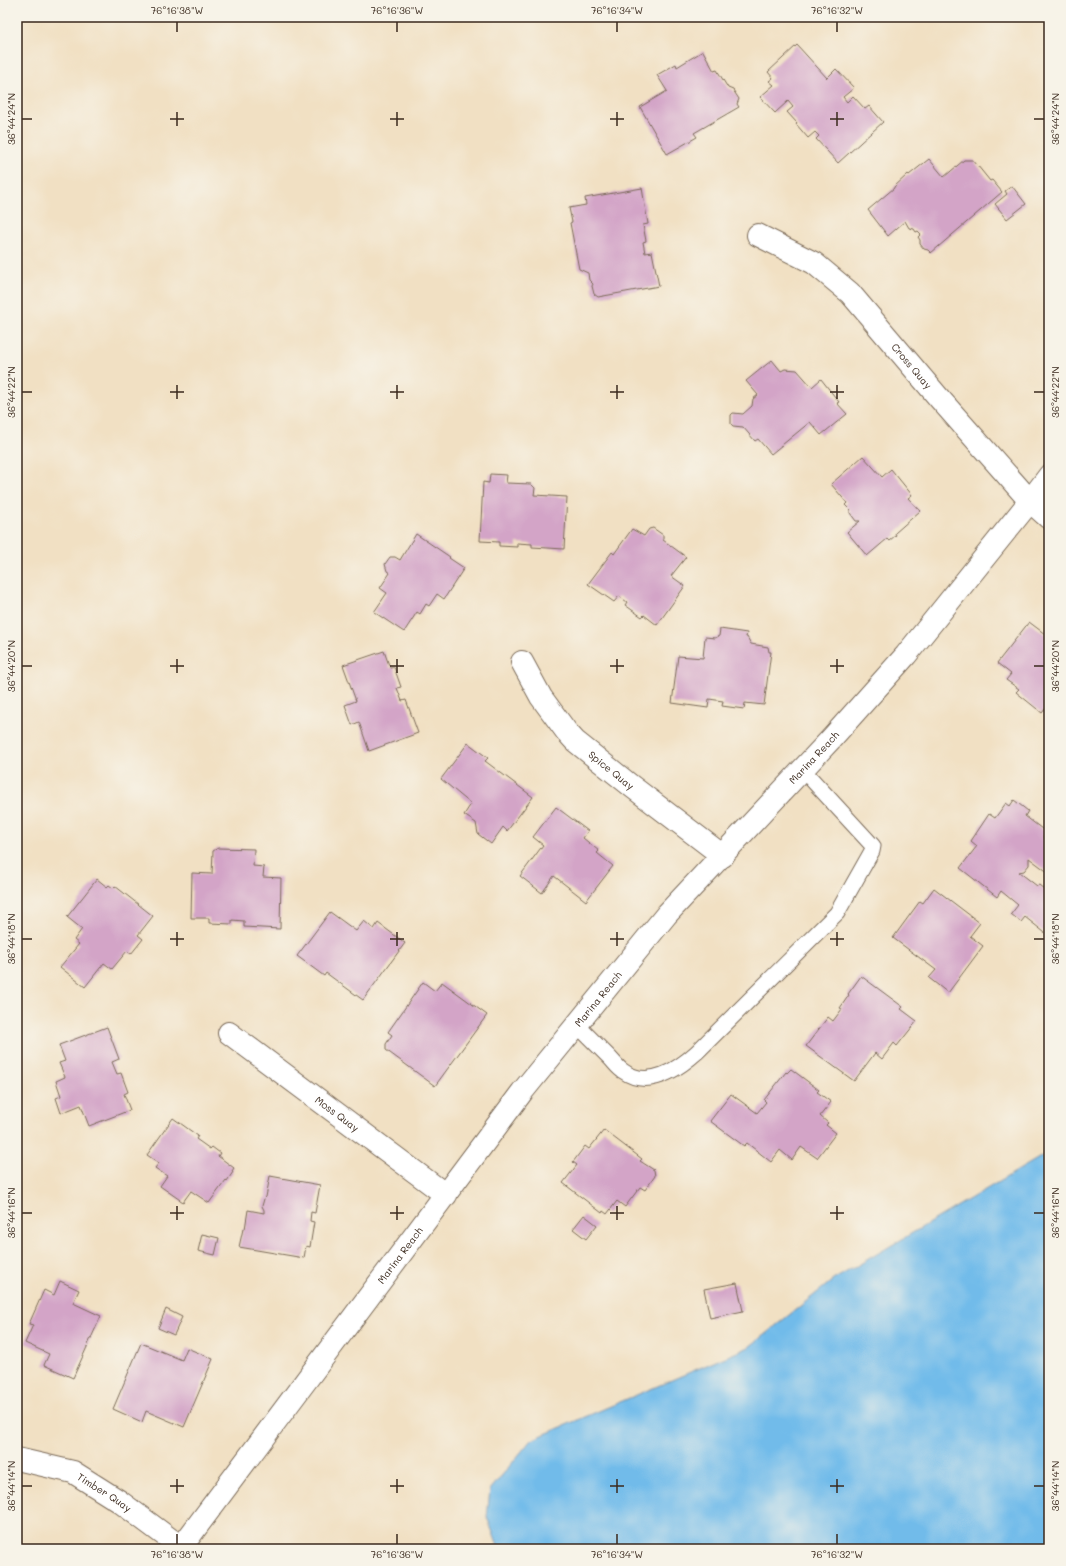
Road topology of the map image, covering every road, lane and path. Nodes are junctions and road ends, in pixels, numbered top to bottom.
1 (758, 235) dead end
2 (1049, 476) edge
3 (1030, 501) junction
4 (1049, 518) edge
5 (522, 662) dead end
6 (803, 770) junction
7 (723, 856) junction
8 (577, 1025) junction
9 (229, 1033) dead end
10 (446, 1195) junction
11 (17, 1459) edge
12 (181, 1548) edge

1 - 3 street, Cross Quay
2 - 3 street, Marina Reach
3 - 4 street, Cross Quay
3 - 6 street, Marina Reach
5 - 7 street, Spice Quay
6 - 7 street, Marina Reach
6 - 8 lane
7 - 8 street, Marina Reach
8 - 10 street, Marina Reach
9 - 10 street, Moss Quay
10 - 12 street, Marina Reach
11 - 12 street, Timber Quay

